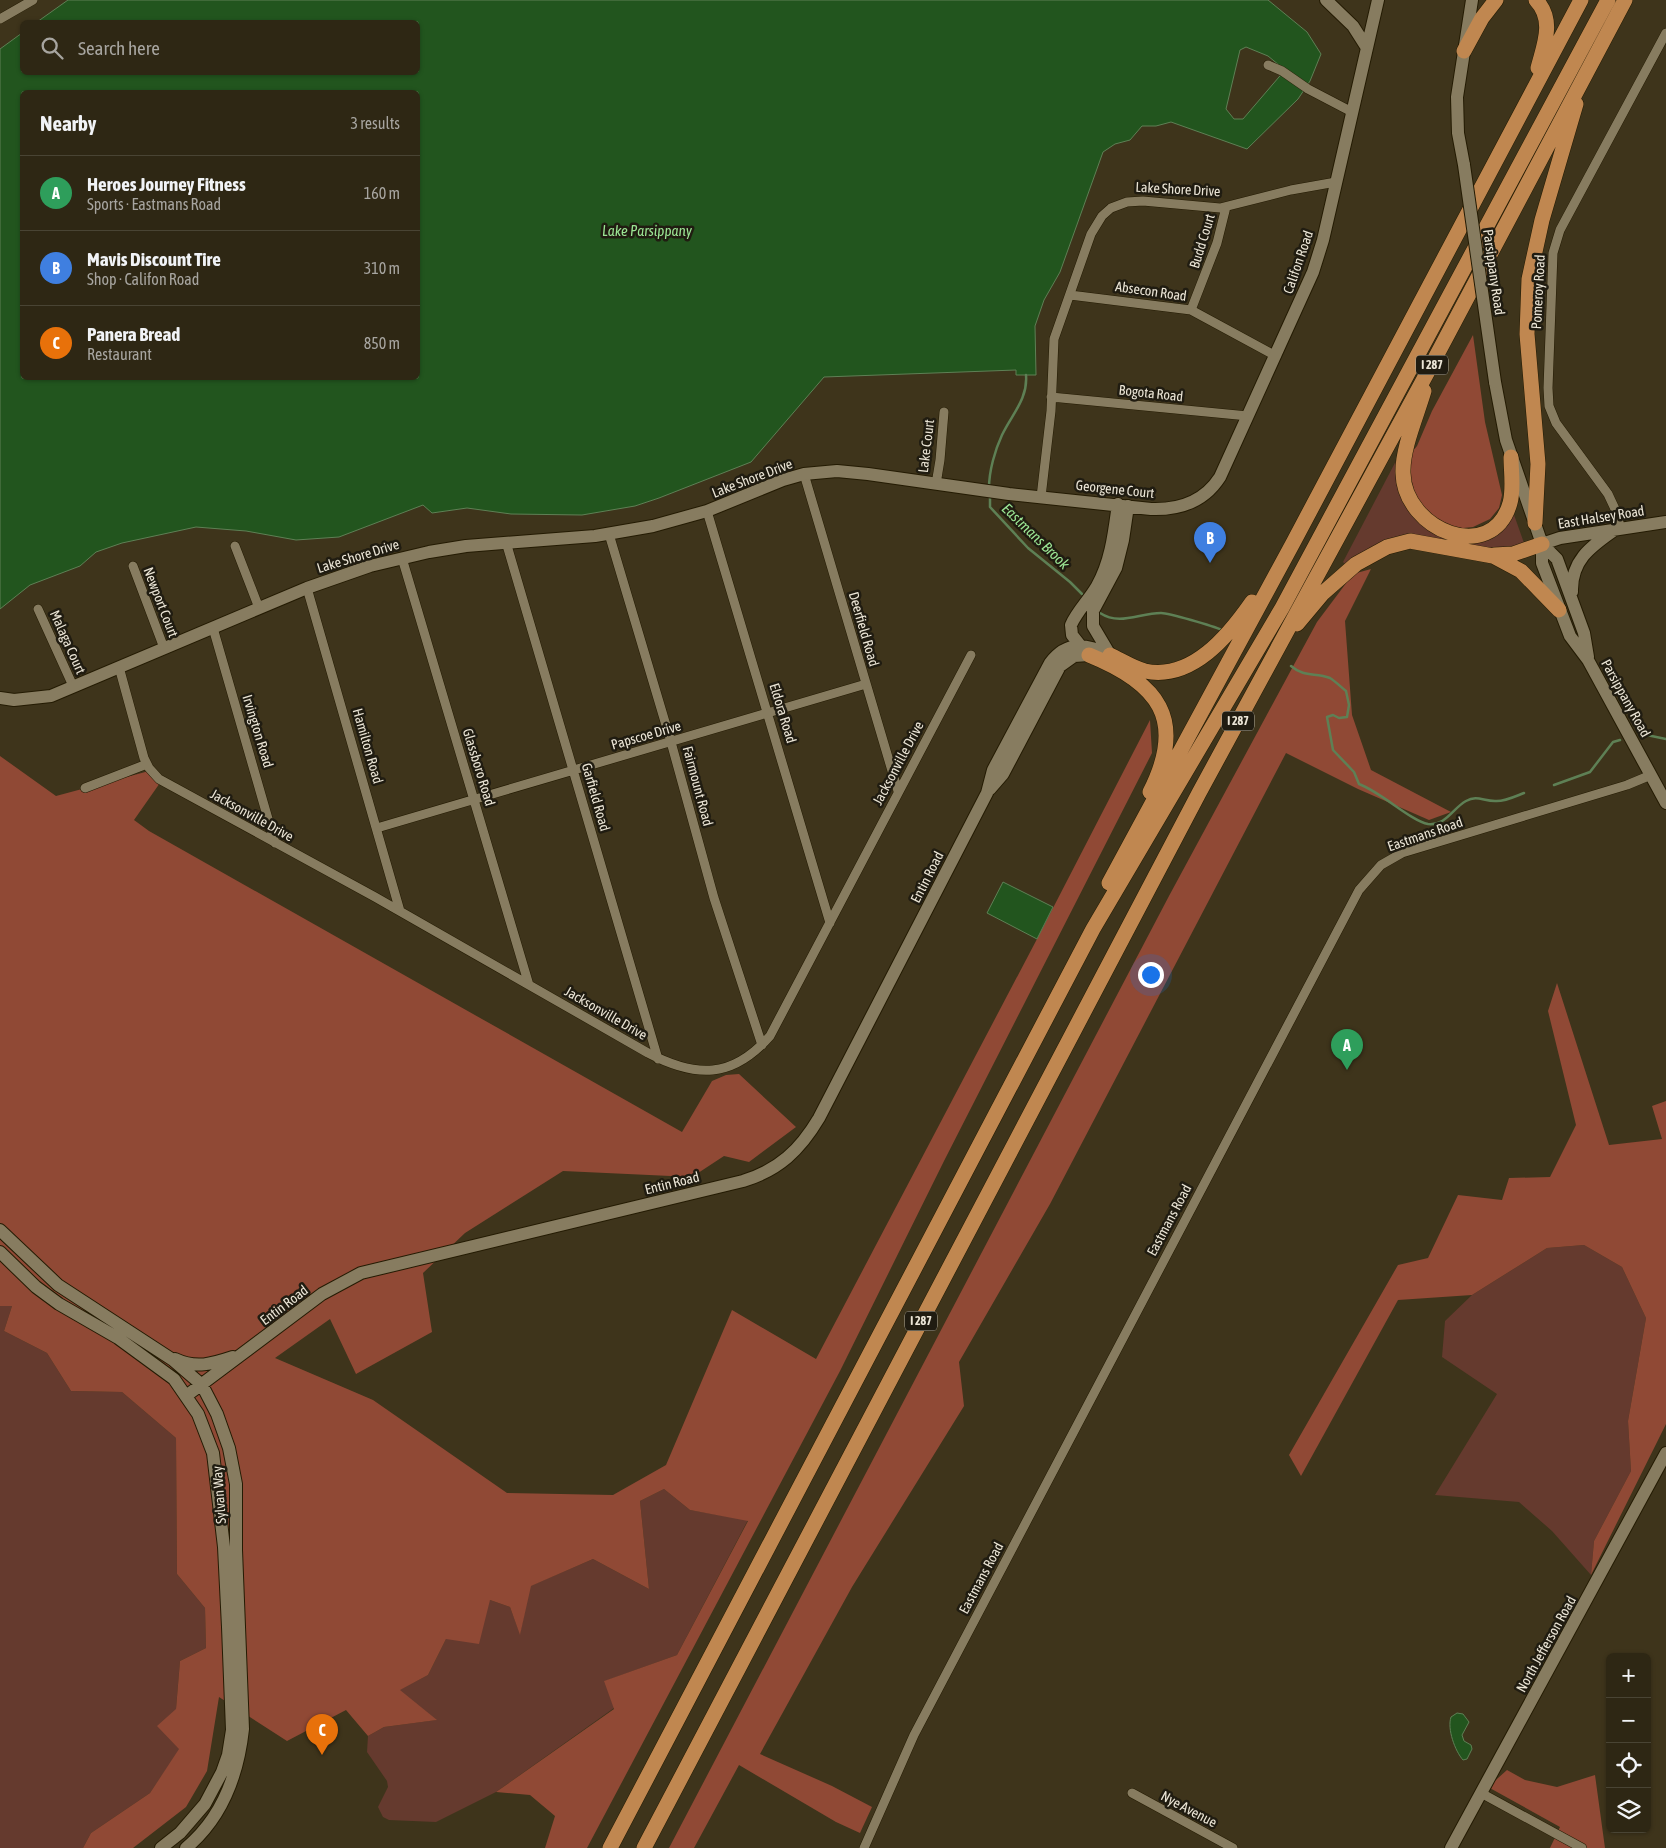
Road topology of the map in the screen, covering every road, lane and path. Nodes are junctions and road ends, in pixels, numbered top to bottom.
1 (33, 0) edge
2 (1326, 0) edge
3 (1378, 0) edge
4 (1472, 0) edge
5 (1496, 0) edge
6 (1536, 0) edge
7 (1581, 0) edge
8 (1608, 0) edge
9 (1625, 0) edge
10 (0, 19) edge
11 (1666, 33) edge
12 (1367, 48) junction
13 (1464, 51) junction
14 (1268, 65) dead end
15 (1582, 80) junction
16 (1531, 93) junction
17 (1352, 112) junction
18 (1336, 182) junction
19 (1226, 207) junction
20 (1070, 295) junction
21 (1191, 310) junction
22 (1276, 356) junction
23 (1432, 364) junction
24 (1051, 397) junction
25 (944, 412) dead end
26 (1248, 416) junction
27 (1511, 456) junction
28 (804, 474) junction
29 (936, 484) junction
30 (1041, 497) junction
31 (1123, 505) junction
32 (1186, 505) joint
33 (707, 511) junction
34 (1666, 522) edge
35 (1535, 523) junction
36 (1618, 529) junction
37 (609, 534) junction
38 (506, 542) junction
39 (1293, 543) junction
40 (1542, 544) junction
41 (235, 546) dead end
42 (1493, 556) junction
43 (402, 558) junction
44 (132, 566) dead end
45 (307, 588) junction
46 (1573, 602) junction
47 (259, 608) junction
48 (38, 609) dead end
49 (1559, 610) junction
50 (213, 628) junction
51 (164, 648) junction
52 (1276, 648) junction
53 (1084, 650) junction
54 (971, 655) dead end
55 (1110, 655) junction
56 (1588, 660) junction
57 (119, 667) junction
58 (866, 684) junction
59 (73, 686) junction
60 (0, 698) edge
61 (768, 713) junction
62 (671, 742) junction
63 (147, 764) junction
64 (574, 771) junction
65 (1651, 774) junction
66 (85, 788) dead end
67 (898, 790) junction
68 (474, 800) junction
69 (1666, 803) edge
70 (377, 828) junction
71 (1139, 830) junction
72 (276, 843) junction
73 (400, 911) junction
74 (830, 923) junction
75 (1093, 929) junction
76 (529, 985) junction
77 (762, 1046) junction
78 (658, 1059) junction
79 (0, 1230) edge
80 (0, 1252) edge
81 (247, 1351) junction
82 (166, 1355) junction
83 (202, 1385) junction
84 (186, 1396) junction
85 (1666, 1452) edge
86 (235, 1638) junction
87 (1132, 1793) dead end
88 (1481, 1793) junction
89 (161, 1848) edge
90 (186, 1848) edge
91 (610, 1848) edge
92 (644, 1848) edge
93 (864, 1848) edge
94 (1233, 1848) edge
95 (1451, 1848) edge
96 (1582, 1848) edge

1 - 10 street
2 - 12 street
3 - 12 street, Califon Road
4 - 13 street, Parsippany Road
5 - 13 highway
6 - 16 highway
7 - 16 highway, I 287
8 - 75 highway
9 - 15 highway, I 287
11 - 36 street, Pomeroy Road
12 - 17 street, Califon Road
13 - 27 street, Parsippany Road, bridge
14 - 17 street
15 - 23 highway, I 287
15 - 35 highway
16 - 39 highway, I 287
17 - 18 street, Califon Road
18 - 19 street, Lake Shore Drive
18 - 22 street, Califon Road
19 - 20 street, Lake Shore Drive
19 - 21 street, Budd Court
20 - 21 street, Absecon Road
20 - 24 street, Lake Shore Drive
21 - 22 street, Absecon Road
22 - 26 street, Califon Road
23 - 27 highway
23 - 52 highway, I 287
24 - 26 street, Bogota Road
24 - 30 street, Lake Shore Drive
25 - 29 street, Lake Court
26 - 32 street, Califon Road
27 - 35 street, Parsippany Road
28 - 29 street, Lake Shore Drive
28 - 33 street, Lake Shore Drive
28 - 58 street, Deerfield Road
29 - 30 street, Lake Shore Drive
30 - 31 street, Georgene Court
31 - 32 street, Georgene Court
31 - 53 street
31 - 55 street
33 - 37 street, Lake Shore Drive
33 - 61 street, Eldora Road
34 - 36 street, East Halsey Road
35 - 40 street, Parsippany Road
36 - 40 street, East Halsey Road
36 - 46 street
37 - 38 street, Lake Shore Drive
37 - 62 street, Fairmount Road
38 - 43 street, Lake Shore Drive
38 - 64 street, Garfield Road
39 - 55 highway
39 - 71 highway, I 287
40 - 42 highway
40 - 46 street, Parsippany Road
40 - 49 street, Parsippany Road
41 - 47 street
42 - 49 highway
42 - 52 highway
43 - 45 street, Lake Shore Drive
43 - 68 street, Glassboro Road
44 - 51 street, Newport Court
45 - 47 street, Lake Shore Drive
45 - 70 street, Hamilton Road
46 - 56 street, Parsippany Road
47 - 50 street, Lake Shore Drive
48 - 59 street, Malaga Court
49 - 56 street, Parsippany Road
50 - 51 street, Lake Shore Drive
50 - 72 street, Irvington Road
51 - 57 street, Lake Shore Drive
52 - 92 highway, I 287
53 - 55 street
53 - 71 highway
53 - 81 street, Entin Road
54 - 67 street, Jacksonville Drive
56 - 65 street, Parsippany Road
57 - 59 street, Lake Shore Drive
57 - 63 street, Jacksonville Drive
58 - 61 street, Papscoe Drive
58 - 67 street, Deerfield Road
59 - 60 street, Lake Shore Drive
61 - 62 street, Papscoe Drive
61 - 74 street, Eldora Road
62 - 64 street, Papscoe Drive
62 - 77 street, Fairmount Road
63 - 66 street
63 - 72 street, Jacksonville Drive
64 - 68 street, Papscoe Drive
64 - 78 street, Garfield Road
65 - 69 street, Parsippany Road
65 - 93 street, Eastmans Road
67 - 74 street, Jacksonville Drive
68 - 70 street, Papscoe Drive
68 - 76 street, Glassboro Road
70 - 73 street, Hamilton Road
71 - 75 highway, I 287
72 - 73 street, Jacksonville Drive
73 - 76 street, Jacksonville Drive
74 - 77 street, Jacksonville Drive
75 - 91 highway, I 287
76 - 78 street, Jacksonville Drive
77 - 78 street, Jacksonville Drive
79 - 82 street, Sylvan Way
80 - 84 street, Sylvan Way
81 - 82 street
81 - 83 street, Entin Road
82 - 83 street, Sylvan Way
83 - 84 street, Entin Road
83 - 86 street, Sylvan Way
84 - 86 street, Sylvan Way
85 - 88 street, North Jefferson Road
86 - 89 street, Sylvan Way
86 - 90 street, Sylvan Way
87 - 94 street, Nye Avenue
88 - 95 street, North Jefferson Road
88 - 96 street

